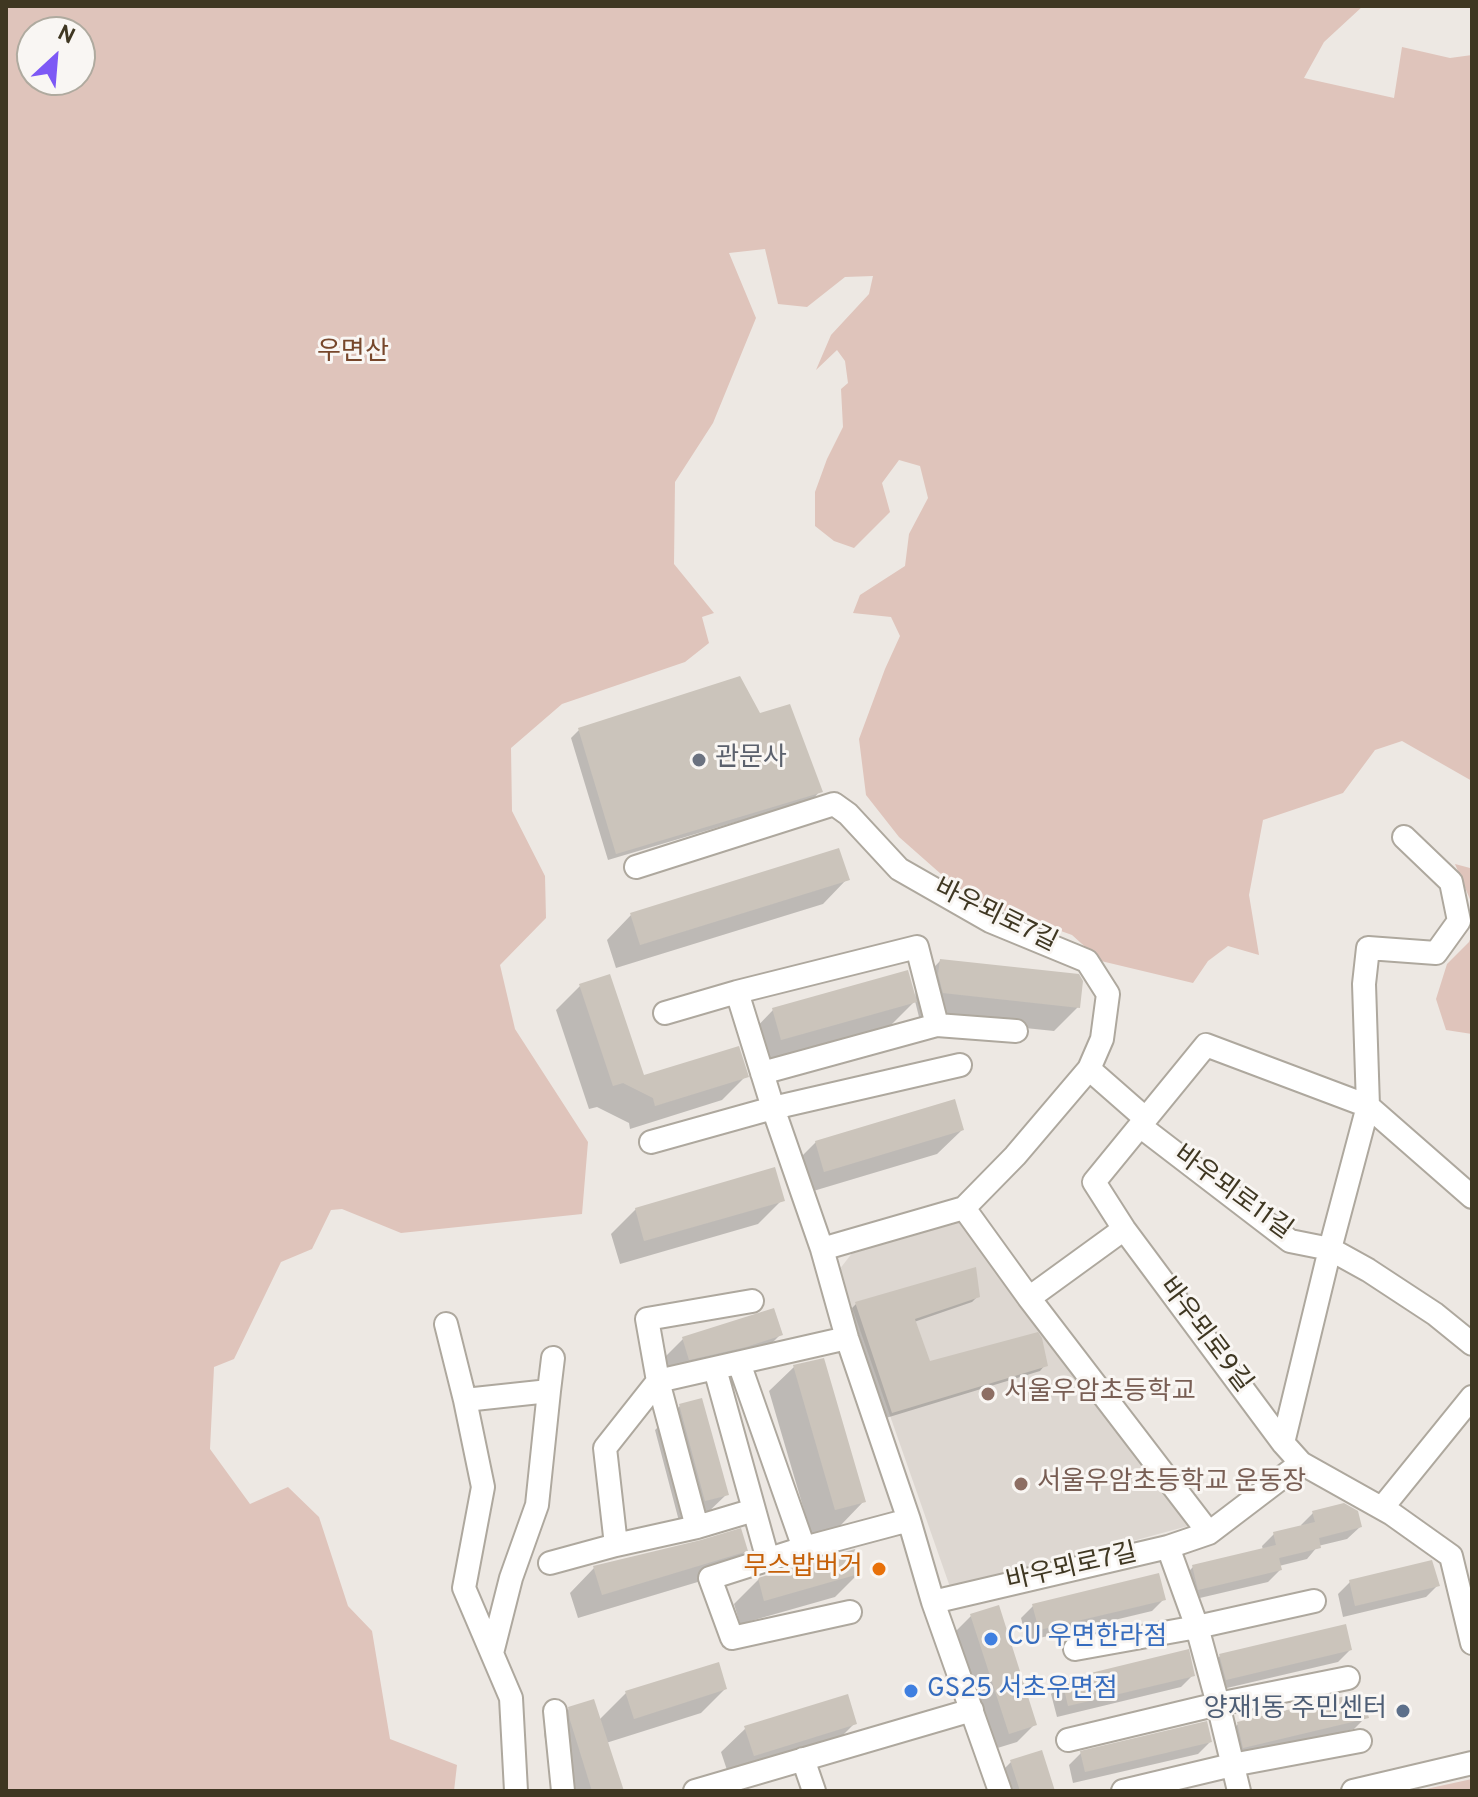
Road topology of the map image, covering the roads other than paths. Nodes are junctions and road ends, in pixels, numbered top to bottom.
1 (1404, 837) dead end
2 (636, 867) dead end
3 (737, 992) junction
4 (665, 1013) dead end
5 (937, 1025) junction
6 (1016, 1031) dead end
7 (960, 1065) dead end
8 (1089, 1069) junction
9 (762, 1073) junction
10 (1368, 1106) junction
11 (773, 1108) junction
12 (1143, 1123) junction
13 (651, 1142) dead end
14 (1472, 1197) edge
15 (964, 1208) junction
16 (1124, 1229) junction
17 (822, 1249) junction
18 (1330, 1249) junction
19 (1029, 1298) junction
20 (752, 1301) dead end
21 (446, 1324) dead end
22 (847, 1338) junction
23 (1472, 1344) edge
24 (553, 1358) dead end
25 (739, 1363) junction
26 (715, 1369) junction
27 (658, 1381) junction
28 (549, 1391) junction
29 (1472, 1397) edge
30 (465, 1400) junction
31 (1283, 1443) junction
32 (1301, 1463) junction
33 (1382, 1508) junction
34 (754, 1510) junction
35 (909, 1520) junction
36 (697, 1527) junction
37 (1209, 1533) junction
38 (616, 1545) junction
39 (1168, 1547) junction
40 (804, 1548) junction
41 (768, 1560) junction
42 (550, 1563) dead end
43 (1314, 1601) dead end
44 (933, 1602) junction
45 (850, 1612) dead end
46 (1197, 1627) junction
47 (1472, 1643) edge
48 (1075, 1649) dead end
49 (492, 1653) junction
50 (1348, 1678) dead end
51 (1218, 1704) junction
52 (972, 1710) junction
53 (555, 1711) dead end
54 (1068, 1740) dead end
55 (1360, 1741) dead end
56 (803, 1759) junction
57 (1472, 1763) edge
58 (1232, 1765) junction
59 (516, 1791) edge
60 (563, 1791) edge
61 (695, 1791) edge
62 (814, 1791) edge
63 (1000, 1791) edge
64 (1123, 1791) edge
65 (1239, 1791) edge
66 (1353, 1791) edge

1 - 10 street, 바우뫼로11길
2 - 8 street, 바우뫼로7길
3 - 4 street
3 - 5 street
3 - 9 street
5 - 6 street
5 - 9 street
7 - 11 street
8 - 12 street, 바우뫼로11길
8 - 15 street, 바우뫼로7길
9 - 11 street
10 - 12 street
10 - 14 street
10 - 18 street, 바우뫼로11길
11 - 13 street
11 - 17 street
12 - 16 street, 바우뫼로9길
12 - 18 street, 바우뫼로11길
15 - 17 street, 바우뫼로7길
15 - 19 street
16 - 19 street
16 - 31 street, 바우뫼로9길
17 - 22 street
18 - 23 street, 바우뫼로11길
18 - 31 street
19 - 37 street
20 - 27 street
21 - 30 street
22 - 25 street
22 - 35 street
24 - 28 street
25 - 26 street
25 - 40 street
26 - 27 street
26 - 34 street
27 - 36 street
27 - 38 street
28 - 30 street
28 - 49 street
29 - 33 street
30 - 49 street
31 - 32 street, 바우뫼로9길
32 - 33 street, 바우뫼로9길
32 - 37 street, 바우뫼로7길
33 - 47 street, 바우뫼로9길
34 - 36 street
34 - 41 street
35 - 40 street
35 - 44 street
36 - 38 street
37 - 39 street, 바우뫼로7길
38 - 42 street
39 - 44 street, 바우뫼로7길
39 - 46 street
40 - 41 street
41 - 45 street
43 - 46 street
44 - 52 street
46 - 48 street
46 - 51 street
49 - 59 street
50 - 51 street
51 - 54 street
51 - 58 street
52 - 56 street
52 - 63 street
53 - 60 street
55 - 58 street
56 - 61 street
56 - 62 street
57 - 66 street
58 - 64 street
58 - 65 street

